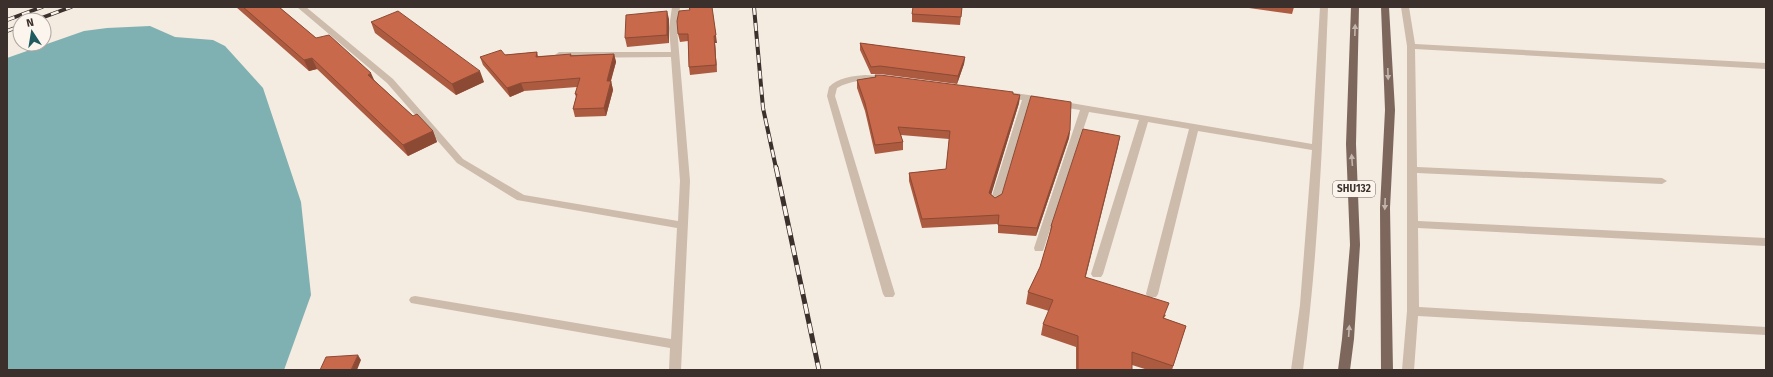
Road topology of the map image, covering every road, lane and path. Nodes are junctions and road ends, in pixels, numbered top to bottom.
1 (301, 7) edge
2 (676, 7) edge
3 (1324, 7) edge
4 (1355, 7) edge
5 (1385, 7) edge
6 (1405, 7) edge
7 (1411, 46) junction
8 (675, 54) junction
9 (557, 55) edge
10 (1766, 66) edge
11 (896, 80) edge
12 (998, 94) edge
13 (1027, 97) junction
14 (1085, 109) junction
15 (1144, 119) junction
16 (1194, 128) junction
17 (1317, 148) junction
18 (1412, 170) junction
19 (1662, 181) dead end
20 (995, 202) edge
21 (1412, 224) junction
22 (682, 225) junction
23 (1766, 242) edge
24 (1039, 248) dead end
25 (1097, 274) dead end
26 (889, 294) dead end
27 (1152, 294) dead end
28 (415, 300) dead end
29 (1413, 311) junction
30 (1766, 331) edge
31 (676, 344) junction
32 (675, 370) edge
33 (1297, 370) edge
34 (1344, 370) edge
35 (1387, 370) edge
36 (1408, 370) edge

1 - 22 street
2 - 8 street
3 - 17 street
34 -> 4 main road, SHU132
5 -> 35 main road, SHU132
6 - 7 street
7 - 10 street
7 - 18 street
8 - 9 street
8 - 22 street
11 - 26 street
12 - 13 street
13 - 14 street
13 - 20 street
14 - 15 street
14 - 24 street
15 - 16 street
15 - 25 street
16 - 17 street
16 - 27 street
17 - 33 street
18 - 19 street
18 - 21 street
21 - 23 street
21 - 29 street
22 - 31 street
28 - 31 street
29 - 30 street
29 - 36 street
31 - 32 street

